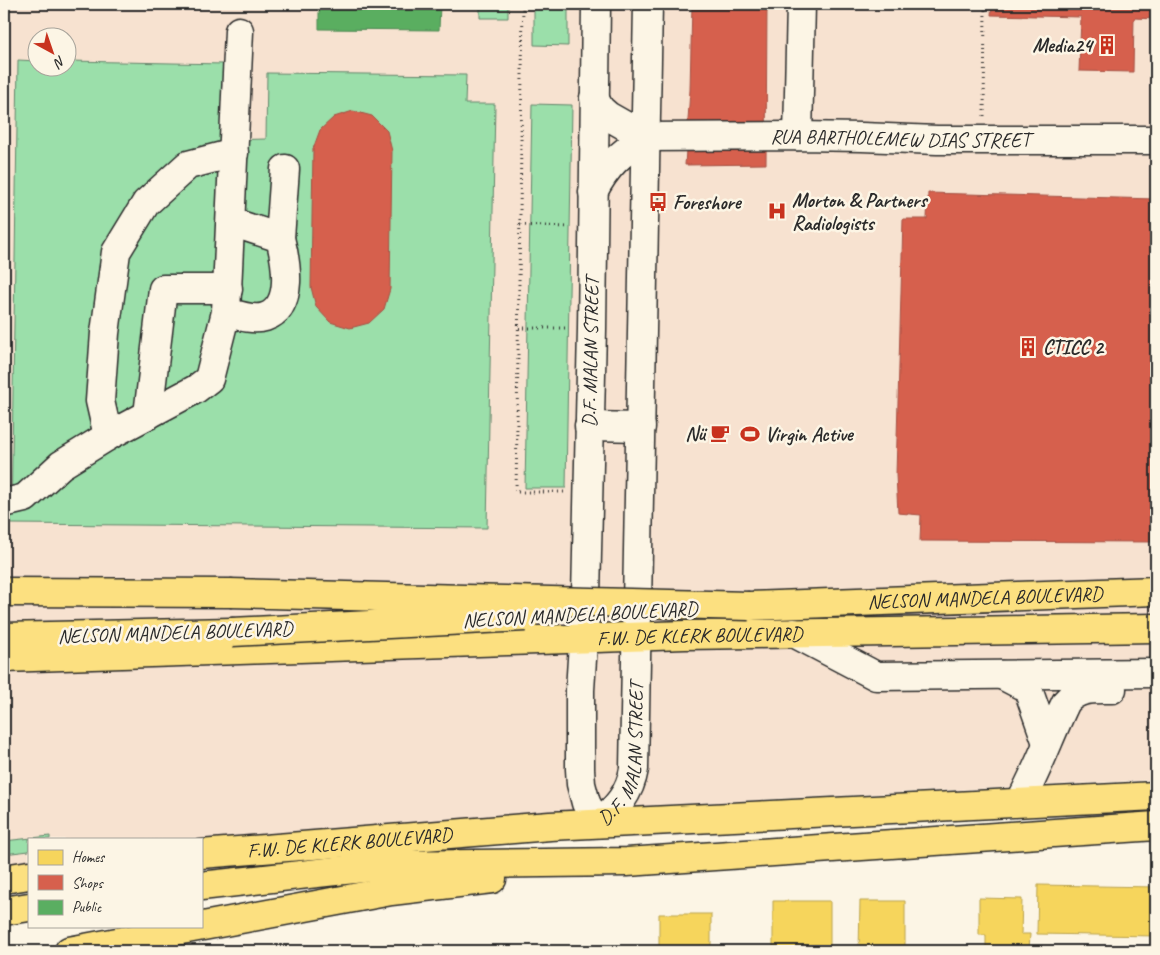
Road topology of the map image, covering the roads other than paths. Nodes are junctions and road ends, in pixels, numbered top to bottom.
1 (596, 4) edge
2 (648, 4) edge
3 (801, 4) edge
4 (240, 31) dead end
5 (594, 98) junction
6 (798, 136) junction
7 (645, 137) junction
8 (1156, 140) edge
9 (234, 153) junction
10 (285, 169) dead end
11 (593, 192) junction
12 (232, 222) junction
13 (280, 238) junction
14 (227, 301) junction
15 (148, 415) junction
16 (589, 426) junction
17 (641, 427) junction
18 (108, 436) junction
19 (4, 502) edge
20 (1156, 591) edge
21 (4, 592) edge
22 (749, 606) junction
23 (1156, 628) edge
24 (794, 633) junction
25 (4, 637) edge
26 (637, 637) junction
27 (583, 639) junction
28 (4, 658) edge
29 (1156, 673) edge
30 (1002, 675) junction
31 (1156, 688) edge
32 (1046, 744) junction
33 (1156, 796) edge
34 (1020, 802) junction
35 (597, 823) junction
36 (1156, 826) edge
37 (202, 854) edge
38 (627, 862) junction
39 (28, 875) edge
40 (4, 878) edge
41 (202, 886) edge
42 (28, 908) edge
43 (4, 911) edge
44 (202, 926) edge
45 (192, 928) edge
46 (69, 951) edge

1 - 5 street, D.F. MALAN STREET
2 - 7 street, D.F. MALAN STREET
3 - 6 street
4 - 9 street
5 - 7 street, RUA BARTHOLEMEW DIAS STREET
5 - 11 street, D.F. MALAN STREET
6 - 7 street, RUA BARTHOLEMEW DIAS STREET
6 - 8 street, RUA BARTHOLEMEW DIAS STREET
7 - 11 street
7 - 17 street, D.F. MALAN STREET
9 - 12 street
9 - 18 street
10 - 13 street
11 - 16 street, D.F. MALAN STREET
12 - 13 street
12 - 14 street
13 - 14 street
14 - 15 street
14 - 15 street
15 - 18 street
16 - 17 street
16 - 27 street, D.F. MALAN STREET
17 - 26 street, D.F. MALAN STREET
18 - 19 street
20 - 22 main road, NELSON MANDELA BOULEVARD
21 - 22 main road, bridge
22 - 25 main road, NELSON MANDELA BOULEVARD, bridge
23 - 24 main road, F.W. DE KLERK BOULEVARD
24 - 26 main road, F.W. DE KLERK BOULEVARD
24 - 30 street
26 - 27 main road, F.W. DE KLERK BOULEVARD
26 - 35 street, D.F. MALAN STREET
27 - 28 main road, F.W. DE KLERK BOULEVARD
27 - 35 street, D.F. MALAN STREET
29 - 30 street
30 - 32 street
31 - 32 street
32 - 34 street
33 - 34 main road, F.W. DE KLERK BOULEVARD
34 - 35 main road, F.W. DE KLERK BOULEVARD
35 - 37 main road, F.W. DE KLERK BOULEVARD
36 - 38 main road
38 - 41 main road
38 - 44 main road
39 - 40 main road
42 - 43 main road
45 - 46 main road

